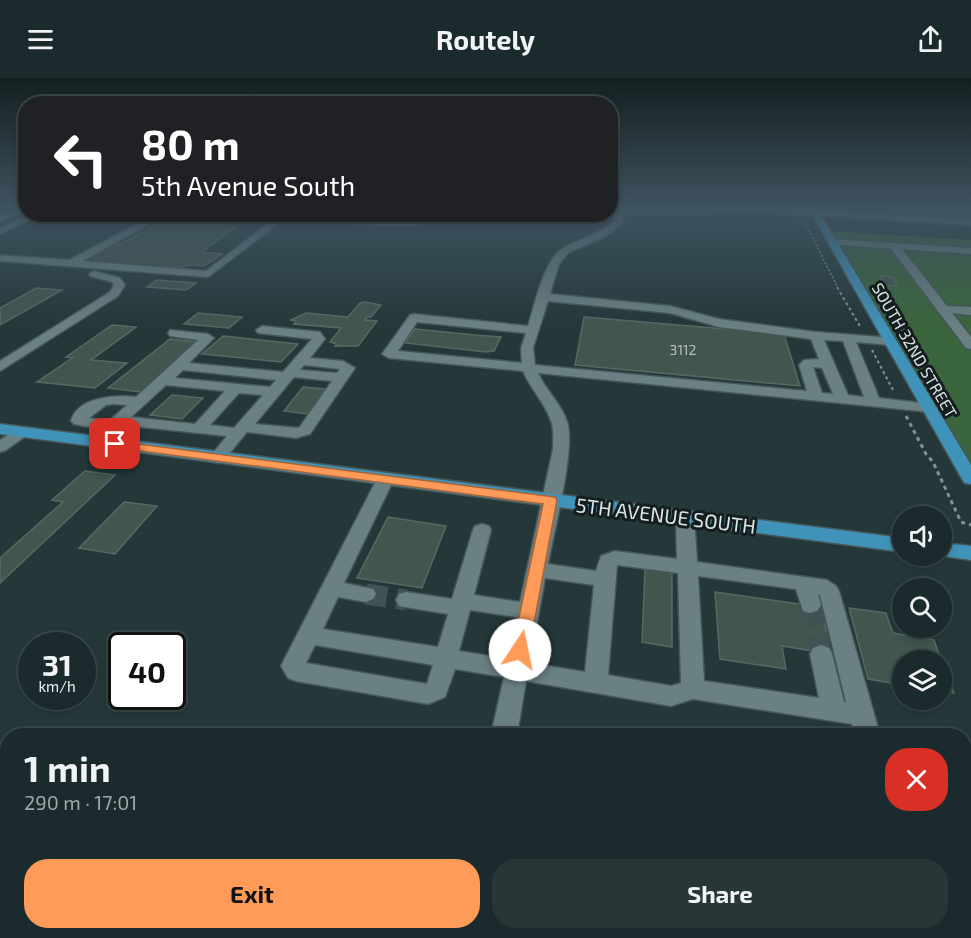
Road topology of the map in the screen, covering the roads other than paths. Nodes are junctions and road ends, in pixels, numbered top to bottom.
1 (101, 247) edge
2 (243, 247) edge
3 (573, 247) edge
4 (836, 247) edge
5 (895, 247) edge
6 (911, 247) edge
7 (971, 251) edge
8 (0, 258) edge
9 (70, 264) junction
10 (0, 266) edge
11 (543, 297) junction
12 (943, 309) junction
13 (971, 311) edge
14 (262, 330) dead end
15 (533, 330) junction
16 (174, 333) dead end
17 (816, 336) junction
18 (848, 338) junction
19 (890, 340) junction
20 (971, 345) edge
21 (301, 361) junction
22 (829, 364) junction
23 (180, 366) junction
24 (0, 367) edge
25 (529, 369) junction
26 (289, 375) junction
27 (341, 378) junction
28 (164, 381) junction
29 (236, 388) junction
30 (274, 392) junction
31 (816, 397) junction
32 (842, 399) junction
33 (140, 402) junction
34 (873, 402) junction
35 (930, 408) junction
36 (116, 423) junction
37 (0, 429) edge
38 (198, 429) junction
39 (241, 430) junction
40 (21, 432) junction
41 (95, 441) junction
42 (0, 447) edge
43 (217, 458) junction
44 (385, 479) junction
45 (971, 479) edge
46 (550, 500) junction
47 (685, 517) junction
48 (482, 530) dead end
49 (892, 544) edge
50 (952, 551) edge
51 (971, 553) edge
52 (687, 568) junction
53 (537, 570) junction
54 (605, 579) junction
55 (805, 583) junction
56 (332, 589) junction
57 (366, 594) tunnel mouth
58 (406, 600) tunnel mouth
59 (461, 605) junction
60 (810, 605) tunnel mouth
61 (528, 611) junction
62 (309, 635) junction
63 (821, 654) tunnel mouth
64 (446, 657) junction
65 (517, 670) junction
66 (596, 684) junction
67 (693, 689) junction
68 (834, 710) junction
69 (864, 725) edge
70 (505, 728) edge

1 - 9 street
2 - 9 street
3 - 11 street
4 - 19 main road, SOUTH 32ND STREET
5 - 12 street
6 - 7 street
8 - 9 street
10 - 24 street
11 - 15 street
11 - 17 street
12 - 13 street
12 - 20 street
14 - 21 street
15 - 25 street
15 - 25 street
16 - 23 street
17 - 18 street
17 - 22 street
18 - 19 street
18 - 34 street
19 - 35 main road, SOUTH 32ND STREET
21 - 26 street
21 - 27 street
22 - 31 street
22 - 32 street
23 - 26 street
23 - 28 street
25 - 31 street
25 - 46 street
26 - 27 street
26 - 30 street
27 - 39 street
28 - 29 street
28 - 33 street
29 - 30 street
29 - 38 street
30 - 39 street
31 - 32 street
32 - 34 street
33 - 36 street
33 - 36 street
34 - 35 street
35 - 45 main road, SOUTH 32ND STREET
36 - 38 street
36 - 41 street
37 - 40 main road, 5TH AVENUE SOUTH
38 - 39 street
39 - 43 street
40 - 41 main road, 5TH AVENUE SOUTH
40 - 42 street
41 - 43 main road, 5TH AVENUE SOUTH
43 - 44 main road, 5TH AVENUE SOUTH
44 - 46 main road, 5TH AVENUE SOUTH
44 - 56 street
46 - 47 main road, 5TH AVENUE SOUTH
46 - 53 street
47 - 49 main road, 5TH AVENUE SOUTH
47 - 52 street
48 - 59 street
50 - 51 main road
52 - 54 street
52 - 55 street
52 - 67 street
53 - 54 street
53 - 61 street
54 - 66 street
55 - 60 street
55 - 69 street
56 - 57 street
56 - 62 street
58 - 59 street
59 - 61 street
59 - 64 street
61 - 65 street
62 - 64 street
62 - 64 street
63 - 68 street
64 - 65 street
65 - 66 street
65 - 70 street
66 - 67 street
67 - 68 street
68 - 69 street

